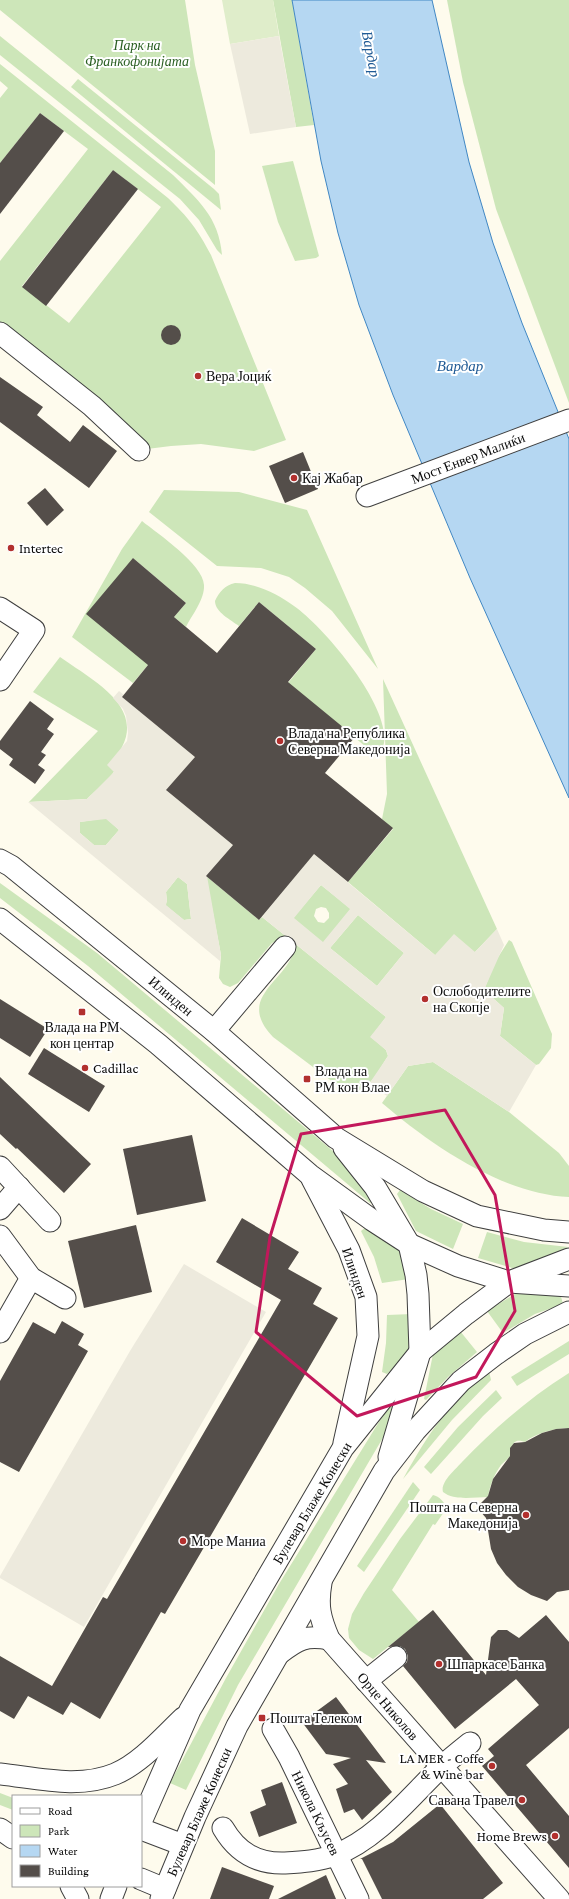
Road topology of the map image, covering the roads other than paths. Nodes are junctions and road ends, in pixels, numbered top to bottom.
1 (0, 333) edge
2 (569, 420) edge
3 (139, 450) dead end
4 (367, 496) dead end
5 (0, 608) edge
6 (0, 680) edge
7 (4, 859) edge
8 (0, 919) edge
9 (284, 947) dead end
10 (214, 1031) junction
11 (336, 1138) junction
12 (0, 1167) edge
13 (310, 1175) junction
14 (19, 1187) junction
15 (0, 1209) edge
16 (50, 1220) dead end
17 (569, 1232) edge
18 (0, 1236) edge
19 (409, 1244) junction
20 (569, 1260) edge
21 (31, 1278) junction
22 (509, 1282) junction
23 (569, 1286) edge
24 (65, 1298) dead end
25 (569, 1312) edge
26 (0, 1332) edge
27 (420, 1352) junction
28 (343, 1448) junction
29 (384, 1471) junction
30 (322, 1578) junction
31 (329, 1639) junction
32 (277, 1656) junction
33 (396, 1657) dead end
34 (366, 1681) junction
35 (190, 1710) junction
36 (273, 1729) dead end
37 (470, 1743) dead end
38 (441, 1767) junction
39 (0, 1775) edge
40 (51, 1795) edge
41 (142, 1820) edge
42 (0, 1824) edge
43 (223, 1828) dead end
44 (0, 1829) edge
45 (12, 1829) edge
46 (142, 1829) edge
47 (12, 1837) edge
48 (182, 1845) junction
49 (336, 1854) junction
50 (142, 1880) edge
51 (72, 1887) edge
52 (116, 1887) edge
53 (163, 1894) edge
54 (78, 1899) edge
55 (111, 1899) edge
56 (358, 1899) edge
57 (559, 1899) edge

1 - 3 street
2 - 4 street, Мост Енвер Малиќи
5 - 6 street
7 - 10 street, Илинден
8 - 13 street, Илинден
9 - 10 street
10 - 11 street, Илинден
11 - 17 street, Илинден
11 - 19 street, Илинден
12 - 14 street
13 - 19 street, Илинден
13 - 28 street, Илинден
14 - 15 street
14 - 16 street
18 - 21 street
19 - 22 street, Илинден
19 - 27 street, Илинден
20 - 22 street, Булевар Блаже Конески
21 - 24 street
21 - 26 street
22 - 23 street, Илинден
22 - 27 street, Булевар Блаже Конески
25 - 29 street, Булевар Блаже Конески
27 - 28 street, Булевар Блаже Конески
27 - 29 street, Илинден
28 - 35 street, Булевар Блаже Конески
29 - 30 street, Булевар Блаже Конески
30 - 31 street, Орце Николов
30 - 32 street, Булевар Блаже Конески
31 - 32 street
31 - 34 street, Орце Николов
32 - 48 street, Булевар Блаже Конески
33 - 34 street
34 - 38 street, Орце Николов
35 - 39 street
35 - 41 street, Булевар Блаже Конески
36 - 49 street, Никола Кљусев
37 - 38 street
38 - 49 street
38 - 57 street, Орце Николов
39 - 40 street
42 - 45 street
43 - 49 street
44 - 47 street
46 - 48 street
48 - 53 street, Булевар Блаже Конески
49 - 56 street, Никола Кљусев
50 - 53 street
51 - 54 street
52 - 55 street

